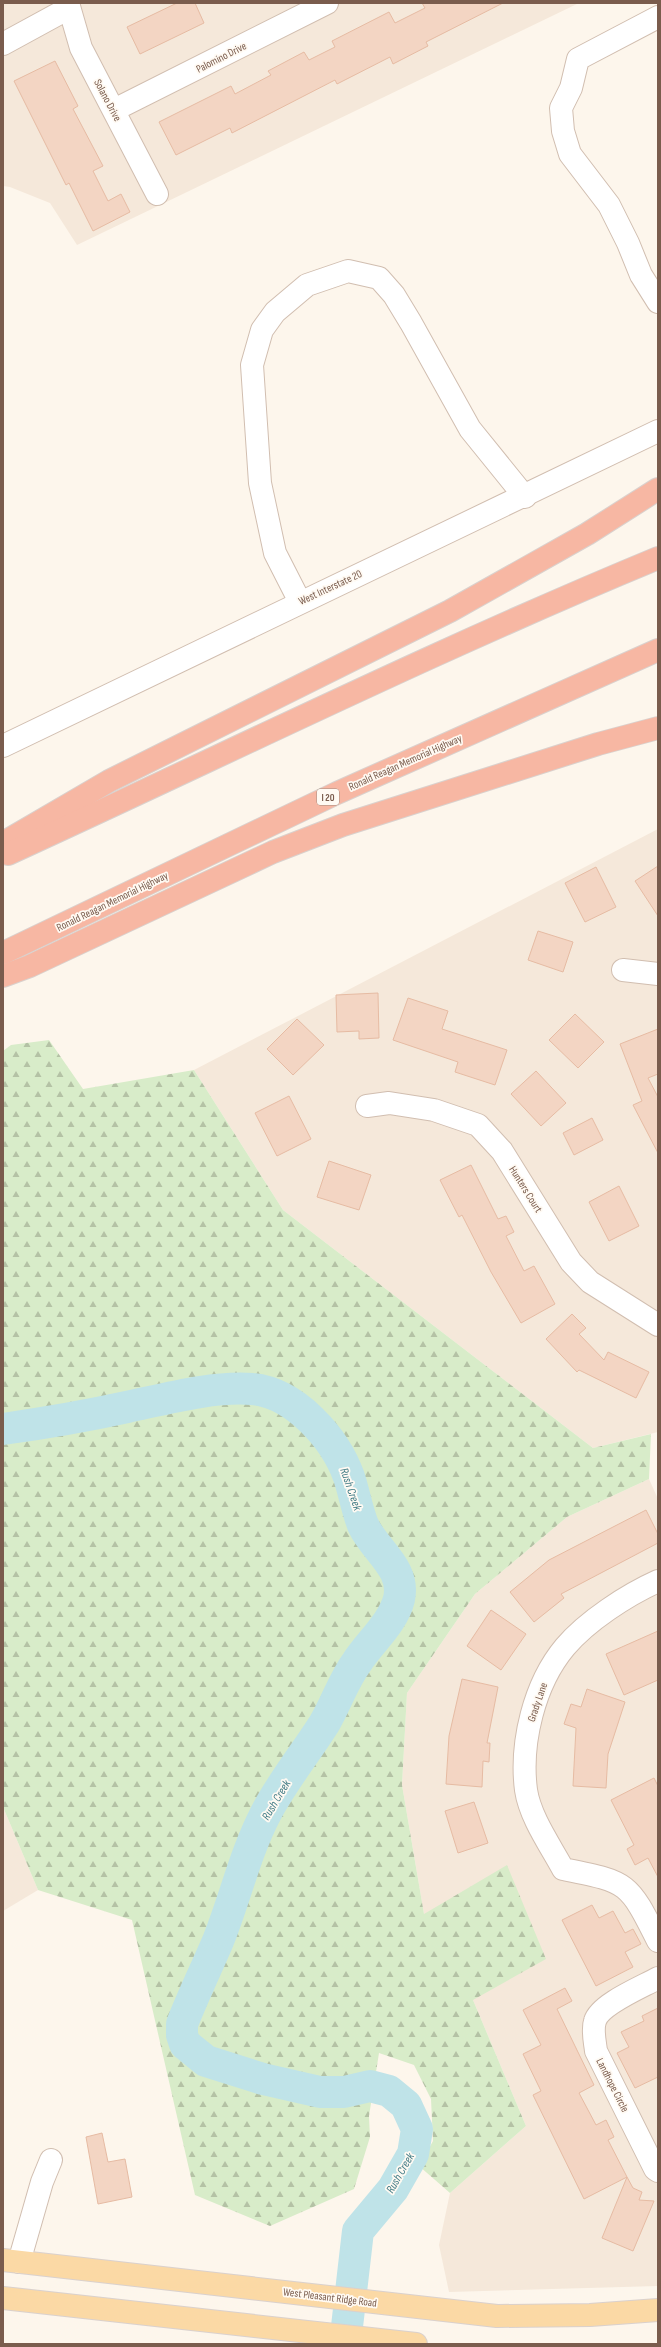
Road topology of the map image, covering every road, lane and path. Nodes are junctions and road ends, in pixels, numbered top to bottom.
1 (328, 3) edge
2 (69, 6) edge
3 (658, 17) edge
4 (3, 44) edge
5 (114, 110) junction
6 (157, 194) dead end
7 (658, 302) edge
8 (658, 431) edge
9 (658, 490) edge
10 (525, 497) junction
11 (658, 558) edge
12 (300, 602) junction
13 (658, 650) edge
14 (658, 728) edge
15 (3, 746) edge
16 (3, 843) edge
17 (3, 857) edge
18 (3, 953) edge
19 (623, 970) dead end
20 (658, 974) edge
21 (3, 976) edge
22 (367, 1106) dead end
23 (658, 1325) edge
24 (658, 1581) edge
25 (658, 1941) edge
26 (658, 1978) edge
27 (51, 2160) dead end
28 (658, 2171) edge
29 (11, 2261) edge
30 (3, 2298) edge
31 (658, 2310) edge
32 (416, 2344) edge

1 - 5 street, Palomino Drive
2 - 4 street
2 - 5 street, Solano Drive
3 - 7 street
5 - 6 street, Solano Drive
8 - 10 street, West Interstate 20
9 - 16 highway
10 - 12 street, West Interstate 20
10 - 12 street
11 - 17 highway
12 - 15 street, West Interstate 20
13 - 18 highway, Ronald Reagan Memorial Highway / I 20
14 - 21 highway
19 - 20 street
22 - 23 street, Hunters Court
24 - 25 street, Grady Lane
26 - 28 street, Landhope Circle
27 - 29 street
29 - 31 main road, West Pleasant Ridge Road
30 - 32 main road

